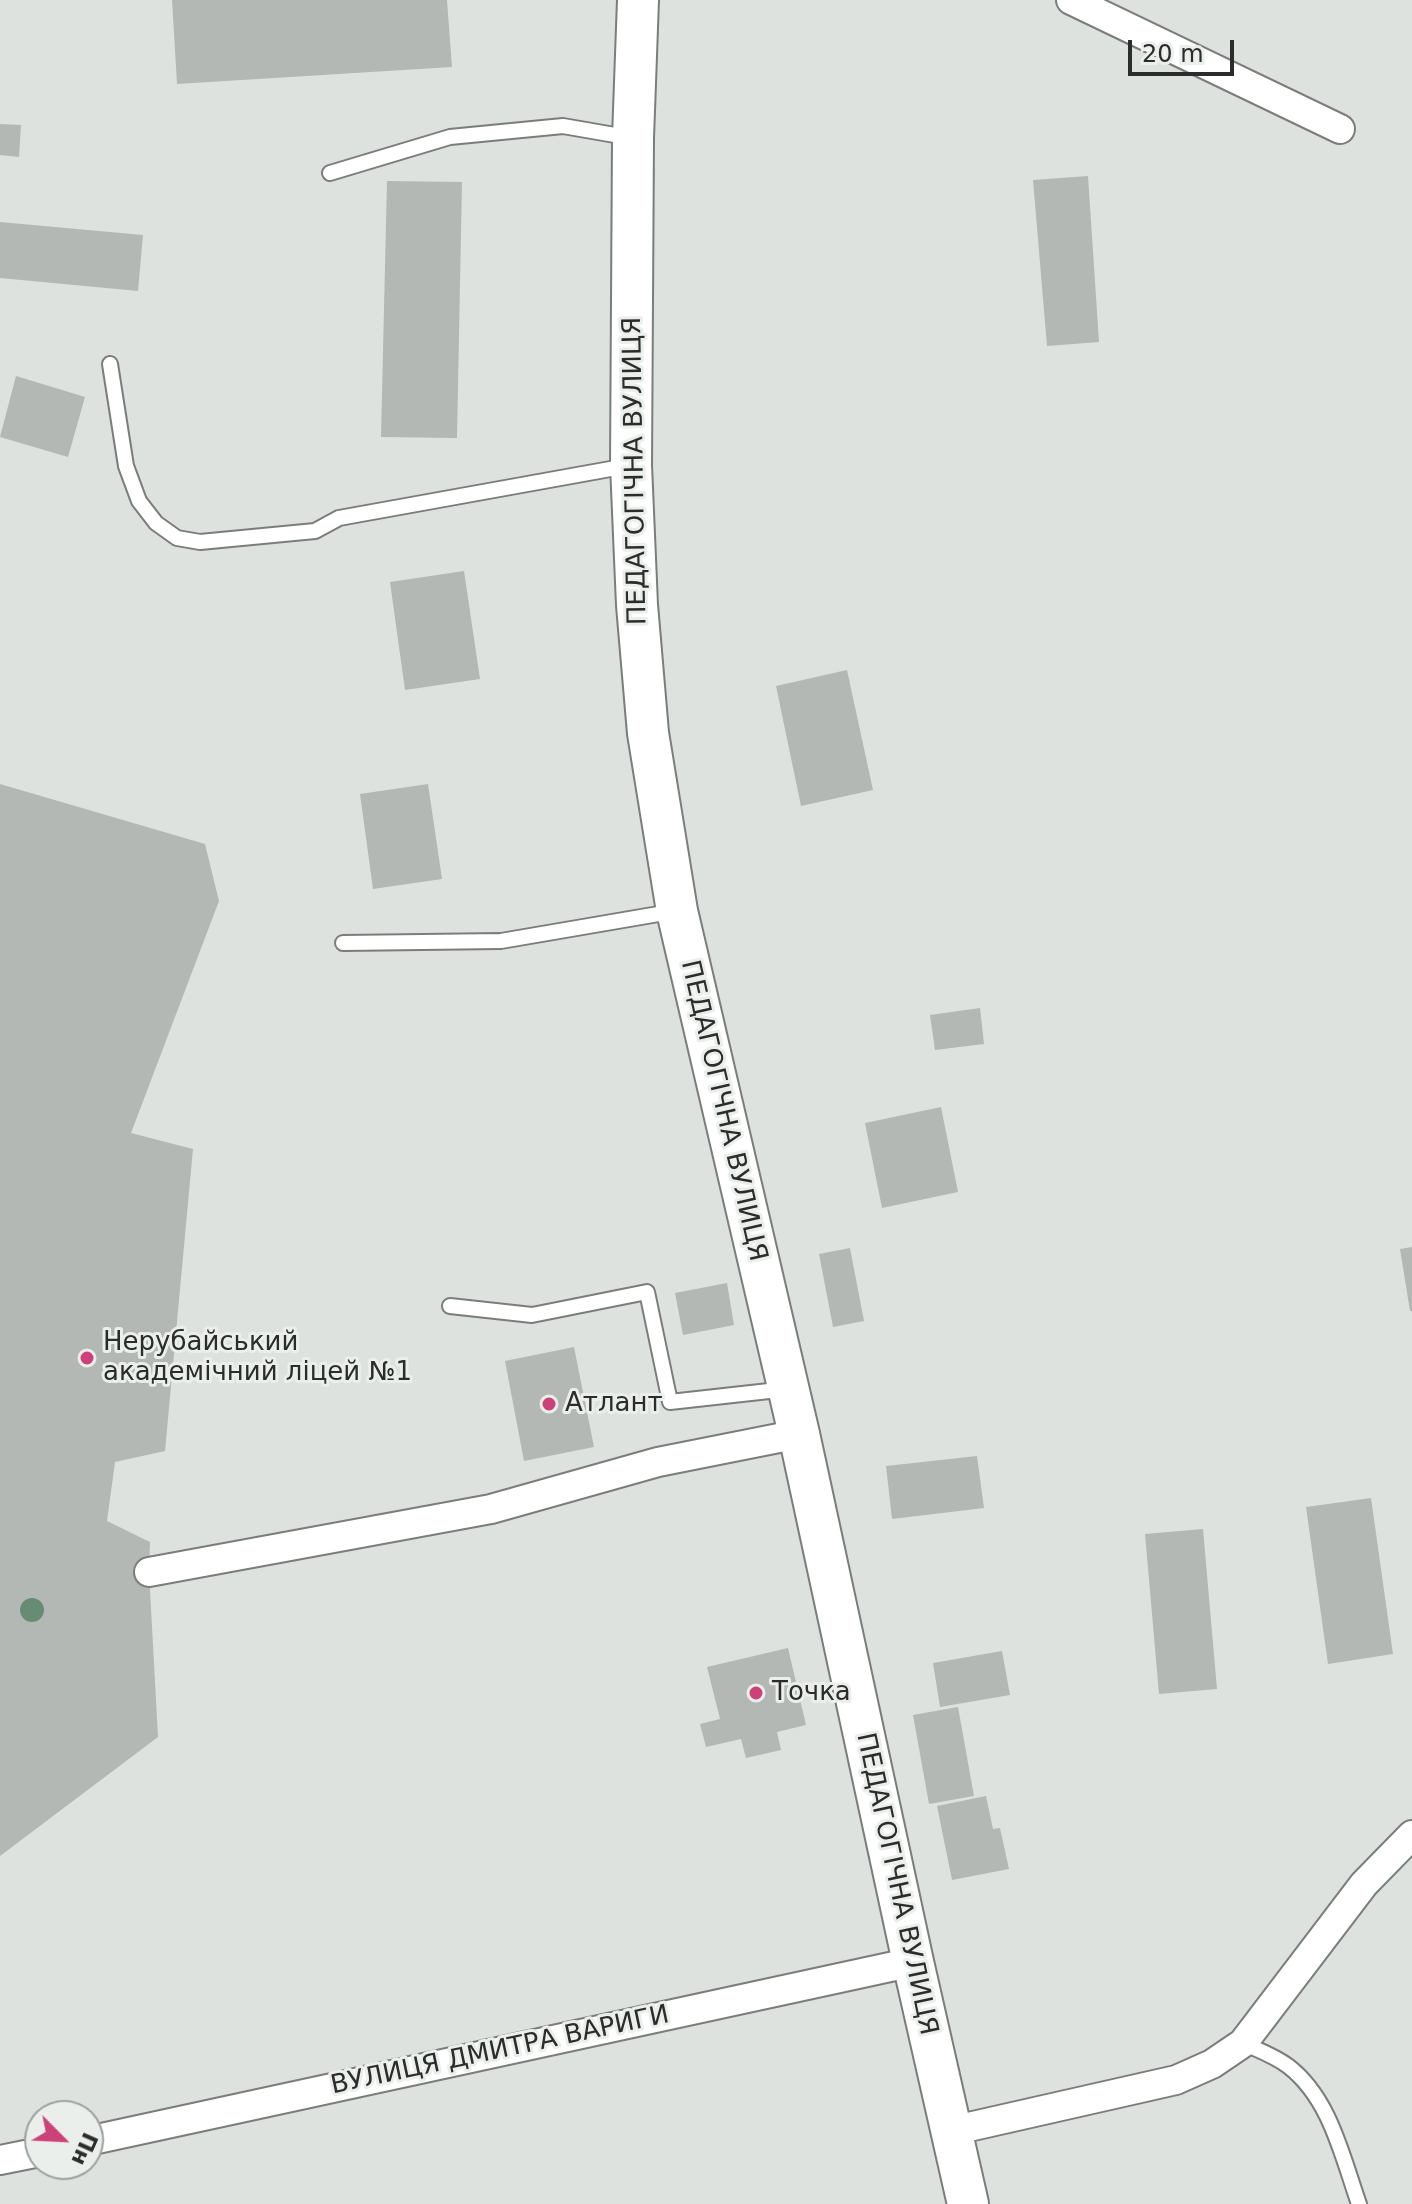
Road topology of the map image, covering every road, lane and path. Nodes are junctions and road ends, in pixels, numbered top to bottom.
1 (638, 0) edge
2 (1071, 0) edge
3 (1340, 129) dead end
4 (633, 138) junction
5 (330, 173) dead end
6 (110, 364) dead end
7 (631, 465) junction
8 (677, 911) junction
9 (343, 943) dead end
10 (450, 1306) dead end
11 (788, 1388) junction
12 (799, 1434) junction
13 (149, 1572) dead end
14 (1412, 1835) edge
15 (913, 1962) junction
16 (1243, 2043) junction
17 (951, 2131) junction
18 (104, 2138) edge
19 (24, 2155) edge
20 (0, 2160) edge
21 (968, 2204) edge
22 (1359, 2204) edge

1 - 4 street, ПЕДАГОГІЧНА ВУЛИЦЯ
2 - 3 street
4 - 5 lane
4 - 7 street, ПЕДАГОГІЧНА ВУЛИЦЯ
6 - 7 lane
7 - 8 street, ПЕДАГОГІЧНА ВУЛИЦЯ
8 - 9 lane
8 - 11 street, ПЕДАГОГІЧНА ВУЛИЦЯ
10 - 11 lane
11 - 12 street, ПЕДАГОГІЧНА ВУЛИЦЯ
12 - 13 street
12 - 15 street, ПЕДАГОГІЧНА ВУЛИЦЯ
14 - 16 street
15 - 17 street, ПЕДАГОГІЧНА ВУЛИЦЯ
15 - 18 street, ВУЛИЦЯ ДМИТРА ВАРИГИ
16 - 17 street
16 - 22 lane
17 - 21 street, ПЕДАГОГІЧНА ВУЛИЦЯ
19 - 20 street

